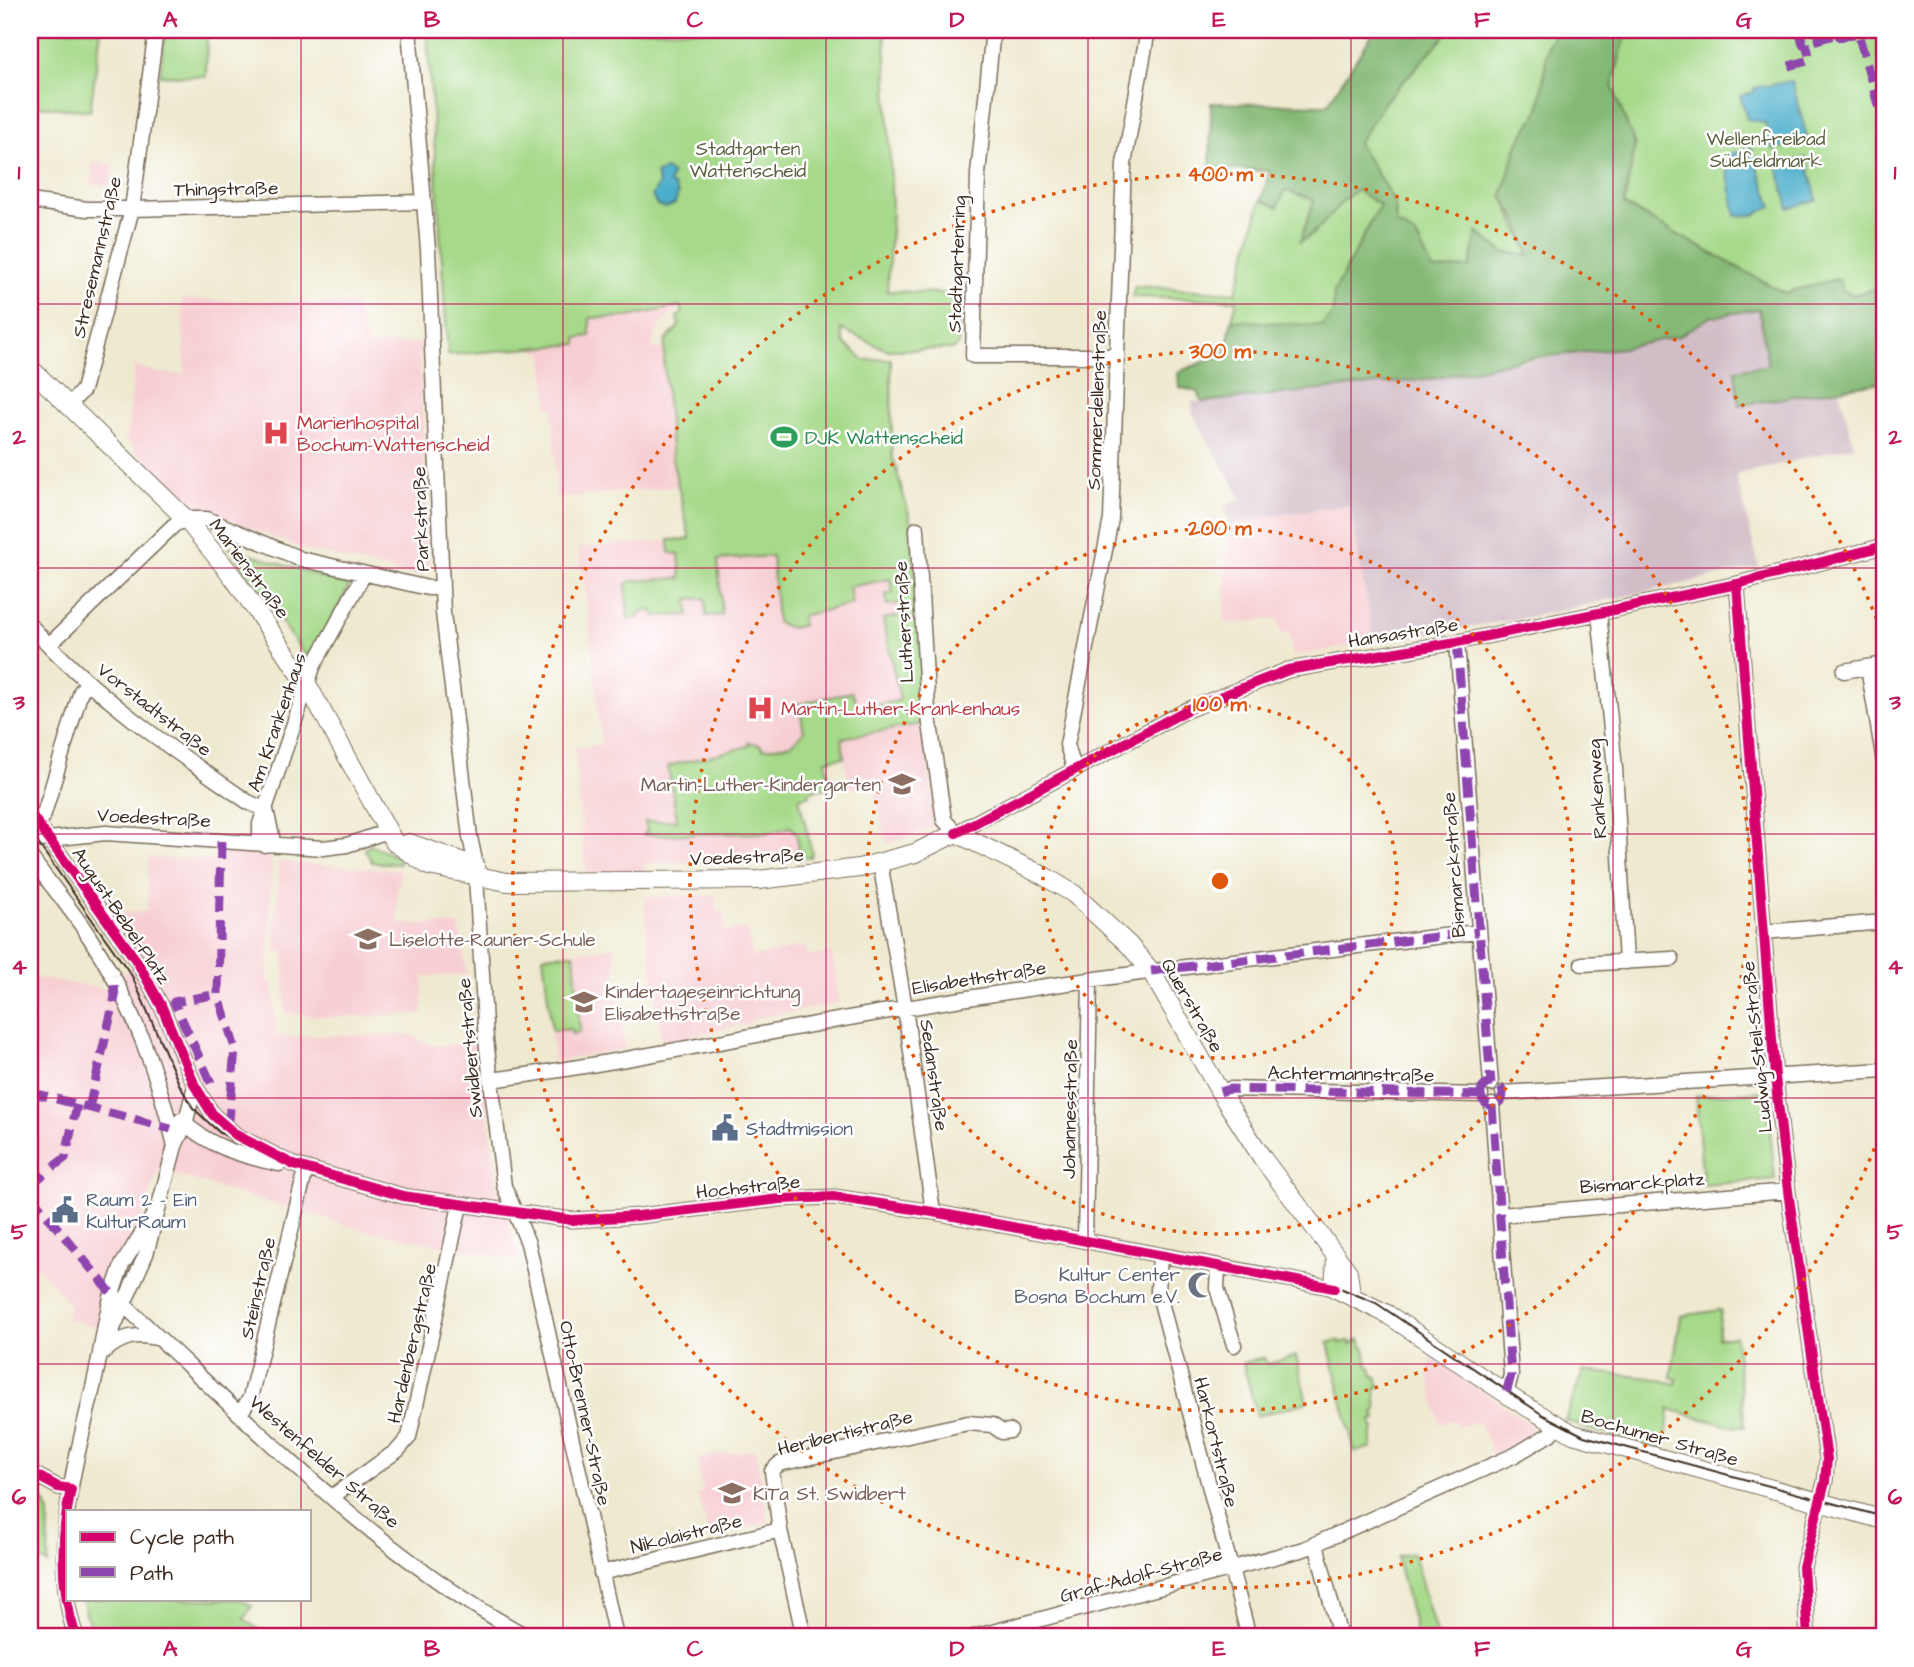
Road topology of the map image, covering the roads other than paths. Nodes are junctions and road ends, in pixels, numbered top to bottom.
1 (156, 30) edge
2 (409, 30) edge
3 (993, 30) edge
4 (1148, 30) edge
5 (30, 201) edge
6 (424, 202) junction
7 (132, 209) junction
8 (1117, 356) junction
9 (30, 368) edge
10 (70, 404) junction
11 (186, 519) junction
12 (229, 529) junction
13 (917, 529) dead end
14 (1884, 546) edge
15 (209, 547) junction
16 (364, 574) junction
17 (1737, 584) junction
18 (442, 587) junction
19 (1600, 613) junction
20 (30, 625) edge
21 (1457, 642) junction
22 (49, 645) junction
23 (1884, 664) edge
24 (1868, 667) junction
25 (1844, 671) dead end
26 (88, 682) junction
27 (307, 684) junction
28 (1884, 761) edge
29 (1074, 768) junction
30 (266, 810) junction
31 (32, 822) edge
32 (388, 831) junction
33 (956, 833) junction
34 (470, 837) junction
35 (265, 839) junction
36 (30, 841) edge
37 (51, 841) junction
38 (30, 856) edge
39 (450, 859) junction
40 (880, 862) junction
41 (476, 871) junction
42 (1884, 922) edge
43 (1478, 932) junction
44 (1763, 932) junction
45 (1672, 959) dead end
46 (1626, 961) junction
47 (1582, 964) dead end
48 (1152, 971) junction
49 (1090, 979) junction
50 (905, 1008) junction
51 (1884, 1070) edge
52 (1775, 1077) junction
53 (490, 1080) junction
54 (195, 1086) junction
55 (1220, 1092) junction
56 (1492, 1094) junction
57 (163, 1098) junction
58 (185, 1124) junction
59 (175, 1146) junction
60 (300, 1167) junction
61 (1788, 1191) junction
62 (460, 1205) junction
63 (156, 1211) junction
64 (933, 1212) junction
65 (513, 1213) junction
66 (1500, 1215) junction
67 (1086, 1241) junction
68 (1160, 1256) junction
69 (1218, 1266) junction
70 (1342, 1291) junction
71 (112, 1294) junction
72 (124, 1304) junction
73 (158, 1339) junction
74 (1234, 1345) dead end
75 (104, 1352) junction
76 (97, 1370) junction
77 (1506, 1394) junction
78 (240, 1413) junction
79 (1557, 1426) junction
80 (1010, 1431) dead end
81 (30, 1472) edge
82 (71, 1489) junction
83 (333, 1496) junction
84 (1819, 1503) junction
85 (68, 1510) edge
86 (1884, 1520) edge
87 (66, 1525) edge
88 (780, 1530) junction
89 (1316, 1544) junction
90 (1231, 1570) junction
91 (601, 1573) junction
92 (66, 1599) edge
93 (66, 1600) edge
94 (613, 1633) edge
95 (76, 1637) edge
96 (528, 1637) edge
97 (804, 1637) edge
98 (974, 1637) edge
99 (1250, 1637) edge
100 (1340, 1637) edge
101 (1808, 1637) edge

1 - 7 street, Stresemannstraße
2 - 6 street, Parkstraße
3 - 8 street, Stadtgartenring
4 - 8 street, Sommerdellenstraße
5 - 7 street, Thingstraße
6 - 7 street, Thingstraße
6 - 18 street, Parkstraße
7 - 10 street, Stresemannstraße
8 - 29 street, Sommerdellenstraße
9 - 10 main road, Marienstraße
10 - 11 main road, Marienstraße
11 - 12 street
11 - 15 main road, Marienstraße
11 - 22 street
12 - 15 street
12 - 16 street
13 - 33 street, Lutherstraße
14 - 17 street, Hansastraße
15 - 27 main road, Marienstraße
16 - 18 street
16 - 27 street, Am Krankenhaus
17 - 19 street, Hansastraße
17 - 44 street, Ludwig-Steil-Straße
18 - 34 street, Parkstraße
19 - 21 street, Hansastraße
19 - 46 street, Rankenweg
20 - 22 street, Vorstadtstraße
21 - 29 street, Hansastraße
21 - 43 street, Bismarckstraße
22 - 26 street, Vorstadtstraße
23 - 24 street
24 - 25 street
24 - 28 street
26 - 30 street, Vorstadtstraße
26 - 31 street
27 - 30 street, Am Krankenhaus
27 - 32 main road, Marienstraße
29 - 33 street, Hansastraße
30 - 35 street, Am Krankenhaus
31 - 37 street, August-Bebel-Platz
32 - 35 street, Voedestraße
32 - 39 main road, Voedestraße
32 - 41 main road, Voedestraße
33 - 40 main road, Voedestraße
33 - 48 main road, Querstraße
34 - 39 street
34 - 41 street, Parkstraße
35 - 37 street, Voedestraße
36 - 37 street, Voedestraße
37 - 54 street, August-Bebel-Platz
38 - 57 street, August-Bebel-Platz
39 - 41 main road, Voedestraße
40 - 41 main road, Voedestraße
40 - 50 street, Sedanstraße
41 - 53 street, Swidbertstraße
42 - 44 street
43 - 48 street, Elisabethstraße
43 - 56 street, Bismarckstraße
44 - 52 street, Ludwig-Steil-Straße
45 - 46 street
46 - 47 street
48 - 49 street, Elisabethstraße
48 - 55 main road, Querstraße
49 - 50 street, Elisabethstraße
49 - 67 street, Johannesstraße
50 - 53 street, Elisabethstraße
50 - 64 street, Sedanstraße
51 - 52 street
52 - 56 street
52 - 61 street, Ludwig-Steil-Straße
53 - 65 street, Swidbertstraße
54 - 58 street
54 - 60 street, Hochstraße
55 - 56 street, Achtermannstraße
55 - 70 main road, Querstraße
56 - 66 street, Bismarckstraße
57 - 58 street, August-Bebel-Platz
57 - 59 street, August-Bebel-Platz
58 - 59 street
58 - 60 street, Hochstraße
59 - 63 street
60 - 62 street, Hochstraße
60 - 78 street, Steinstraße
61 - 66 street, Bismarckplatz
61 - 84 street, Ludwig-Steil-Straße
62 - 65 street, Hochstraße
62 - 83 street, Hardenbergstraße
63 - 71 street
63 - 72 street
64 - 65 street, Hochstraße
64 - 67 street, Hochstraße
65 - 91 street, Otto-Brenner-Straße
66 - 77 street, Bismarckstraße
67 - 68 street, Hochstraße
68 - 69 street, Hochstraße
68 - 90 street, Harkortstraße
69 - 70 street, Hochstraße
69 - 74 street
70 - 77 main road, Bochumer Straße
71 - 72 street, Westenfelder Straße
71 - 76 street
72 - 73 street, Westenfelder Straße
72 - 75 street
73 - 75 street
73 - 78 street, Westenfelder Straße
75 - 76 street
76 - 82 street
77 - 79 main road, Bochumer Straße
78 - 83 street, Westenfelder Straße
79 - 84 main road, Bochumer Straße
79 - 89 street, Graf-Adolf-Straße
80 - 88 street, Heribertistraße
81 - 82 street
82 - 85 street
83 - 96 street, Westenfelder Straße
84 - 86 main road, Bochumer Straße
84 - 101 street, Ludwig-Steil-Straße
87 - 92 street
88 - 91 street, Nikolaistraße
88 - 97 street, Heribertistraße
89 - 90 street, Graf-Adolf-Straße
89 - 100 street
90 - 98 street, Graf-Adolf-Straße
90 - 99 street, Harkortstraße
91 - 94 street, Otto-Brenner-Straße
93 - 95 street

